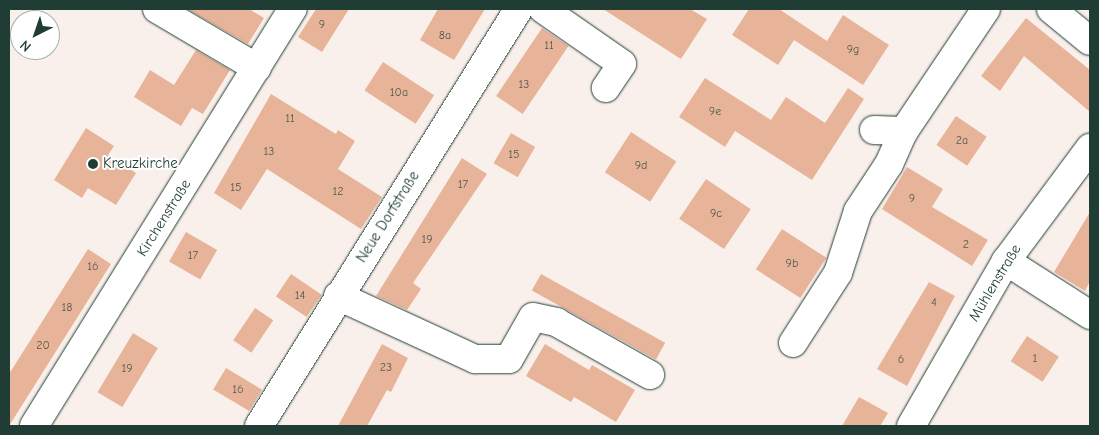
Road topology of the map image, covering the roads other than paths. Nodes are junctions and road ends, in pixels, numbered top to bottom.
1 (157, 9) edge
2 (293, 9) edge
3 (519, 9) edge
4 (543, 9) edge
5 (986, 9) edge
6 (1051, 9) edge
7 (1090, 41) edge
8 (257, 68) junction
9 (606, 88) dead end
10 (874, 130) dead end
11 (904, 131) junction
12 (1090, 148) edge
13 (1006, 261) junction
14 (338, 296) junction
15 (1090, 315) edge
16 (793, 343) dead end
17 (650, 375) dead end
18 (34, 426) edge
19 (259, 426) edge
20 (911, 426) edge

1 - 8 street
2 - 8 street, Kirchenstraße
3 - 14 street, Neue Dorfstraße
4 - 9 street
5 - 11 street
6 - 7 street
8 - 18 street, Kirchenstraße
10 - 11 street
11 - 16 street
12 - 13 street, Mühlenstraße
13 - 15 street
13 - 20 street, Mühlenstraße
14 - 17 street
14 - 19 street, Neue Dorfstraße

